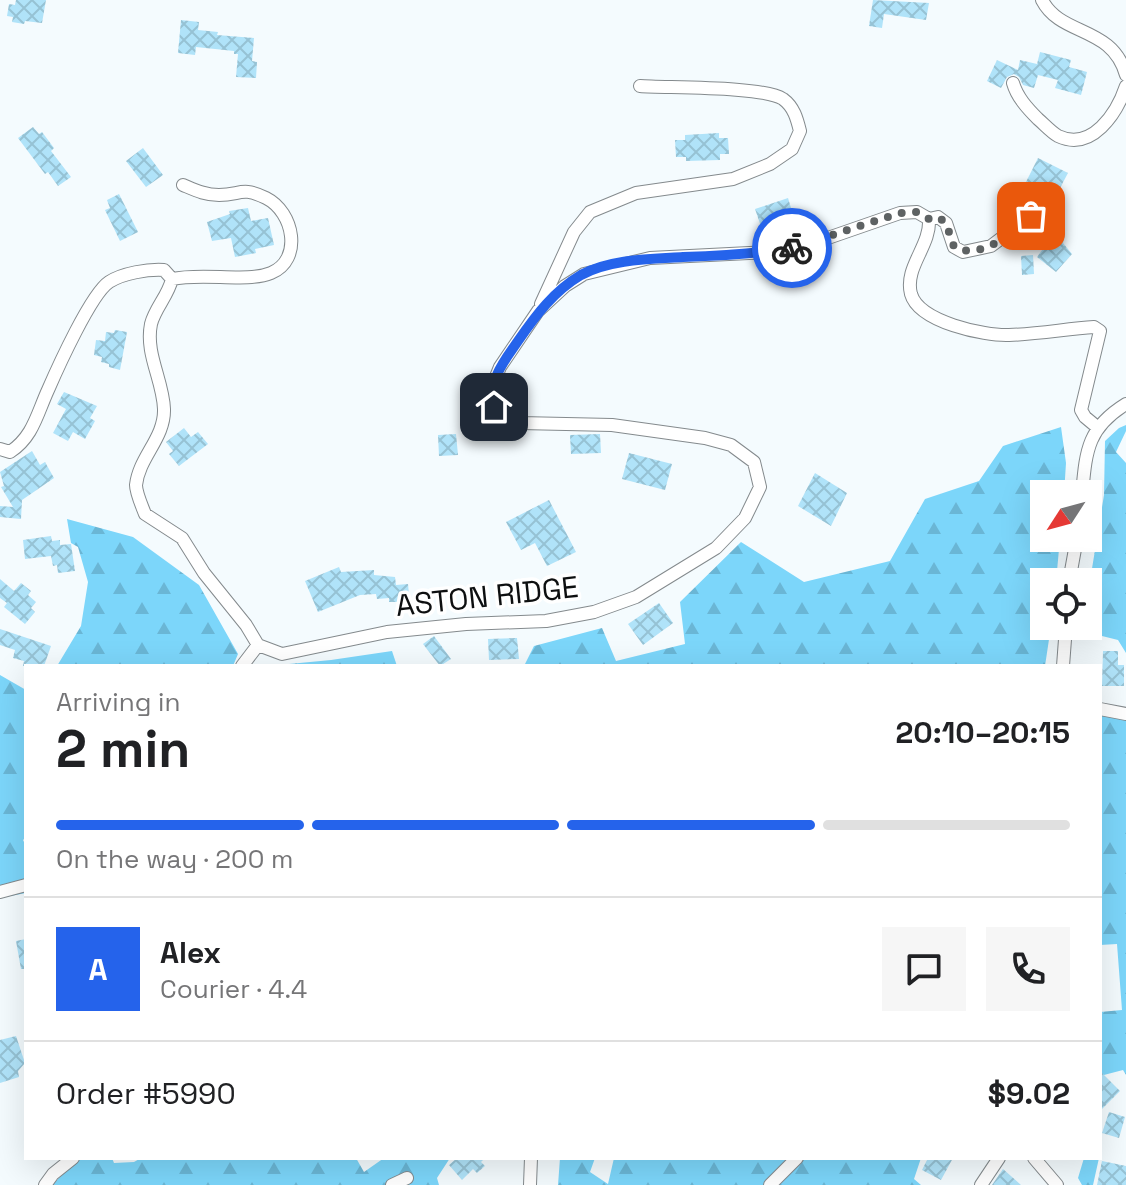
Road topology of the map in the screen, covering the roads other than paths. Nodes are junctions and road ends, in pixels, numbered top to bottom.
1 (1042, 0) edge
2 (1126, 75) edge
3 (1013, 83) dead end
4 (640, 86) dead end
5 (1126, 86) edge
6 (183, 185) dead end
7 (1031, 216) dead end
8 (929, 219) junction
9 (172, 279) junction
10 (538, 311) junction
11 (1126, 404) edge
12 (1097, 427) junction
13 (0, 449) edge
14 (1084, 480) edge
15 (1065, 640) edge
16 (258, 645) junction
17 (244, 664) edge
18 (1063, 664) edge
19 (1102, 709) edge
20 (1126, 714) edge
21 (24, 886) edge
22 (0, 892) edge
23 (70, 1160) edge
24 (531, 1160) edge
25 (795, 1160) edge
26 (998, 1160) edge
27 (1036, 1160) edge
28 (407, 1178) dead end
29 (45, 1185) edge
30 (392, 1185) edge
31 (530, 1185) edge
32 (770, 1185) edge
33 (981, 1185) edge
34 (1057, 1185) edge

1 - 2 street
3 - 5 street
4 - 10 street
6 - 9 street
7 - 8 street
8 - 10 street, ASTON RIDGE
8 - 12 street
9 - 13 street
9 - 16 street
10 - 16 street, ASTON RIDGE
11 - 12 street
12 - 14 street
15 - 18 street
16 - 17 street
19 - 20 street
21 - 22 street
23 - 29 street
24 - 31 street
25 - 32 street
26 - 33 street
27 - 34 street
28 - 30 street

